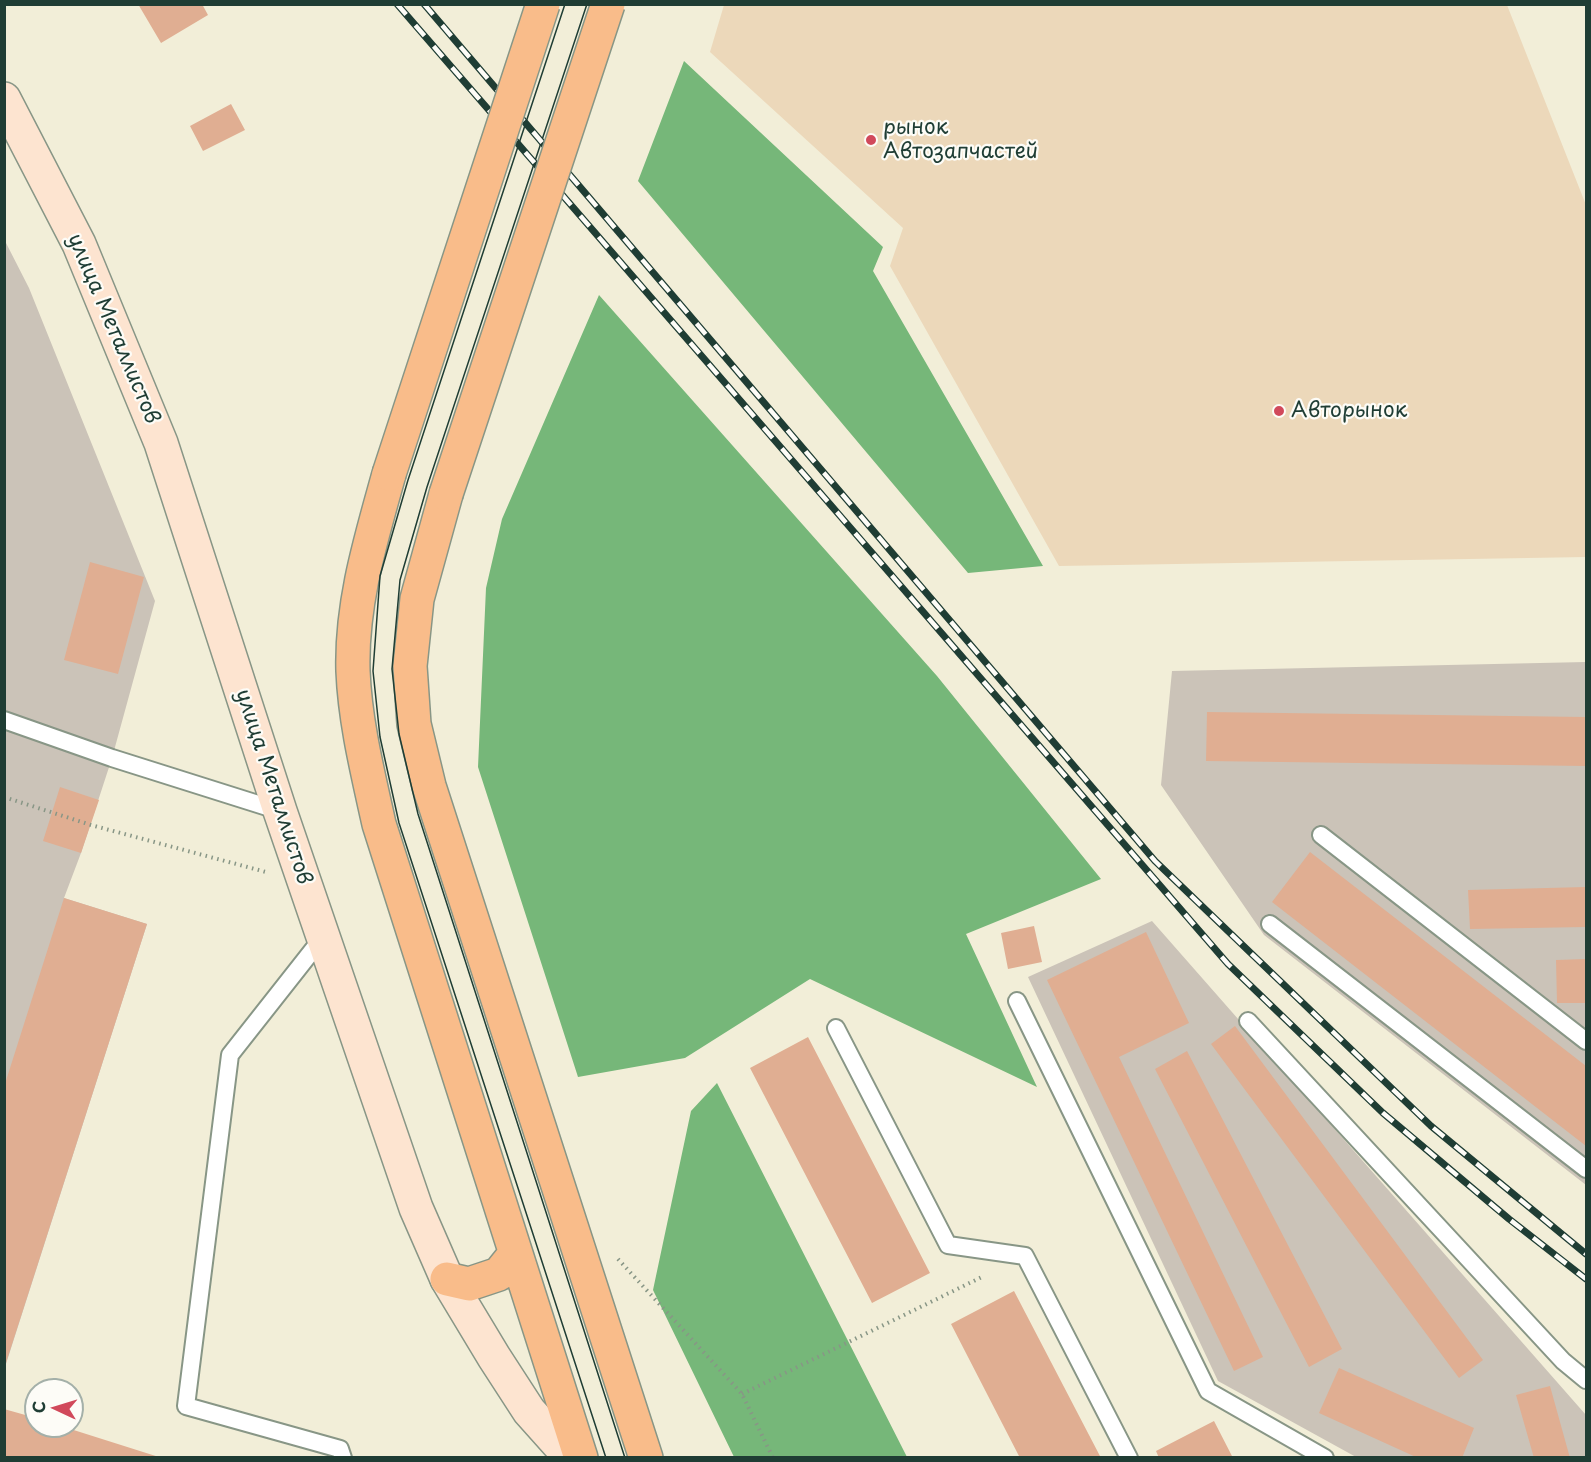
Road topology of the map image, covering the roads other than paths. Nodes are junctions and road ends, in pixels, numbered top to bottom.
1 (543, 4) edge
2 (608, 4) edge
3 (4, 99) edge
4 (4, 720) edge
5 (280, 811) junction
6 (1321, 835) dead end
7 (1269, 924) dead end
8 (323, 937) junction
9 (1017, 1001) dead end
10 (1248, 1021) dead end
11 (836, 1028) dead end
12 (1587, 1041) edge
13 (1587, 1169) edge
14 (515, 1254) junction
15 (447, 1279) junction
16 (1587, 1380) edge
17 (343, 1458) edge
18 (571, 1458) edge
19 (581, 1458) edge
20 (646, 1458) edge
21 (1129, 1458) edge
22 (1325, 1458) edge

1 - 14 main road, bridge
2 - 20 main road, bridge
3 - 5 main road, улица Металлистов
4 - 5 lane
5 - 8 main road, улица Металлистов
6 - 12 lane
7 - 13 lane
8 - 15 main road, улица Металлистов
8 - 17 lane
9 - 22 lane
10 - 16 lane
11 - 21 lane
14 - 15 main road
14 - 19 main road
15 - 18 main road, улица Металлистов

